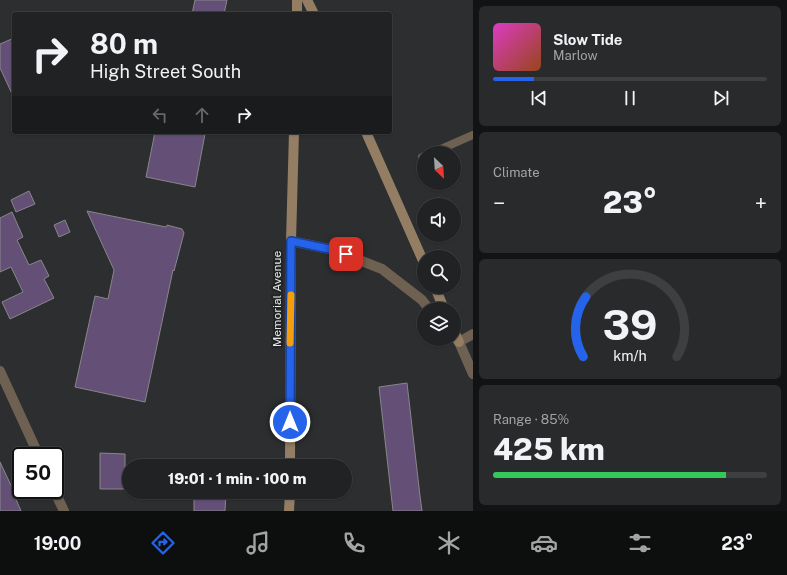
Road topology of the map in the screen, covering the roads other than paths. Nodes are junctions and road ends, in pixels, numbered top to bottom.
1 (297, 0) edge
2 (307, 0) edge
3 (297, 12) edge
4 (313, 12) edge
5 (294, 134) edge
6 (367, 134) edge
7 (473, 135) edge
8 (448, 146) edge
9 (291, 241) junction
10 (418, 250) edge
11 (424, 302) edge
12 (473, 334) edge
13 (461, 338) edge
14 (459, 346) edge
15 (0, 371) edge
16 (473, 374) edge
17 (35, 447) edge
18 (290, 459) edge
19 (58, 499) edge
20 (290, 499) edge
21 (64, 511) edge
22 (290, 511) edge

1 - 3 main road
2 - 4 main road
5 - 9 main road, Memorial Avenue
6 - 10 main road
7 - 8 lane
9 - 11 street
9 - 18 main road, Memorial Avenue
12 - 13 street
14 - 16 street
15 - 17 street
19 - 21 street
20 - 22 main road

